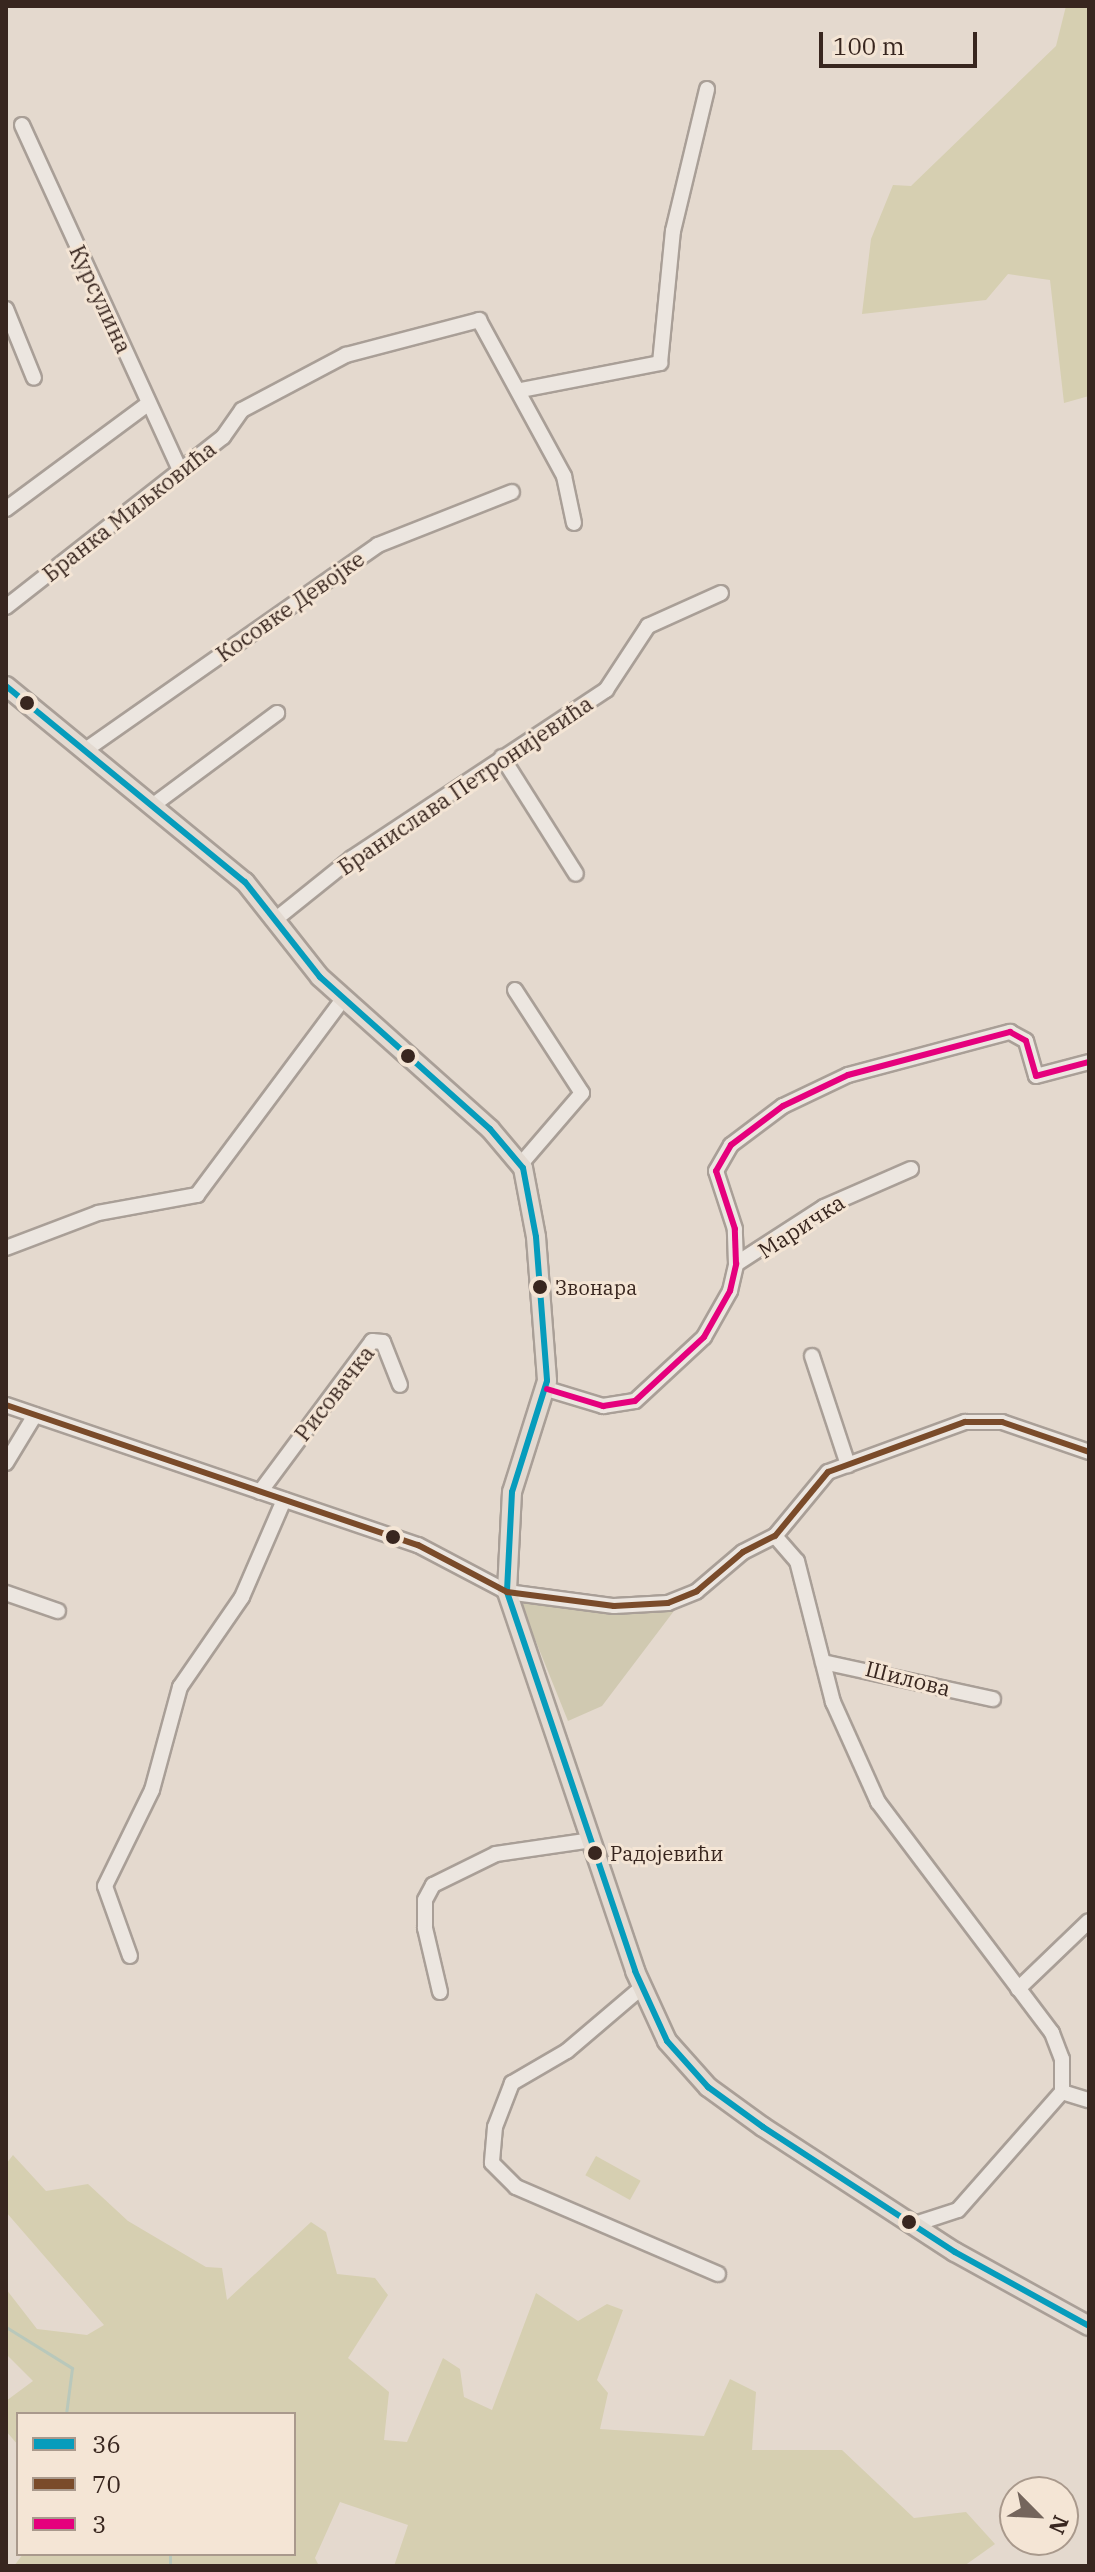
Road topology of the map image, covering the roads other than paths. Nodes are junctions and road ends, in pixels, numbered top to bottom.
1 (707, 89) dead end
2 (22, 125) dead end
3 (6, 309) edge
4 (34, 378) dead end
5 (521, 390) junction
6 (148, 404) junction
7 (181, 472) junction
8 (512, 492) dead end
9 (6, 509) edge
10 (574, 523) dead end
11 (721, 593) dead end
12 (6, 607) edge
13 (6, 686) edge
14 (277, 713) dead end
15 (84, 751) junction
16 (502, 757) junction
17 (152, 806) junction
18 (576, 874) dead end
19 (276, 919) junction
20 (515, 990) dead end
21 (343, 999) junction
22 (1089, 1062) edge
23 (521, 1164) junction
24 (911, 1169) dead end
25 (6, 1248) edge
26 (736, 1264) junction
27 (812, 1356) dead end
28 (400, 1385) dead end
29 (547, 1389) junction
30 (6, 1405) edge
31 (35, 1415) junction
32 (1089, 1452) edge
33 (6, 1463) edge
34 (848, 1465) junction
35 (260, 1492) junction
36 (284, 1500) junction
37 (775, 1536) junction
38 (507, 1592) junction
39 (6, 1593) edge
40 (58, 1611) dead end
41 (823, 1662) junction
42 (993, 1699) dead end
43 (592, 1840) junction
44 (1089, 1921) edge
45 (130, 1956) dead end
46 (641, 1988) junction
47 (1018, 1989) junction
48 (440, 1992) dead end
49 (1062, 2092) junction
50 (1089, 2100) edge
51 (912, 2225) junction
52 (718, 2274) dead end
53 (1089, 2326) edge

1 - 5 street
2 - 6 street, Курсулина
3 - 4 street
5 - 7 street, Бранка Миљковића
5 - 10 street, Бранка Миљковића
6 - 7 street, Курсулина
6 - 9 street
7 - 12 street, Бранка Миљковића
8 - 15 street, Косовке Девојке
11 - 16 street, Бранислава Петронијевића
13 - 15 main road
14 - 17 street
15 - 17 main road
16 - 18 street
16 - 19 street, Бранислава Петронијевића
17 - 19 main road
19 - 21 main road
20 - 23 street
21 - 23 main road
21 - 25 street
22 - 26 street
23 - 29 main road
24 - 26 street, Маричка
26 - 29 street
27 - 34 street
28 - 35 street, Рисовачка
29 - 38 main road
30 - 31 street
31 - 33 street
31 - 35 street
32 - 34 street
34 - 37 street
35 - 36 street
36 - 38 street
36 - 45 street
37 - 38 street
37 - 41 street
38 - 43 main road
39 - 40 street
41 - 42 street, Шилова
41 - 47 street
43 - 46 main road
43 - 48 street
44 - 47 street
46 - 51 main road
46 - 52 street
47 - 49 street
49 - 50 street
49 - 51 street
51 - 53 main road

